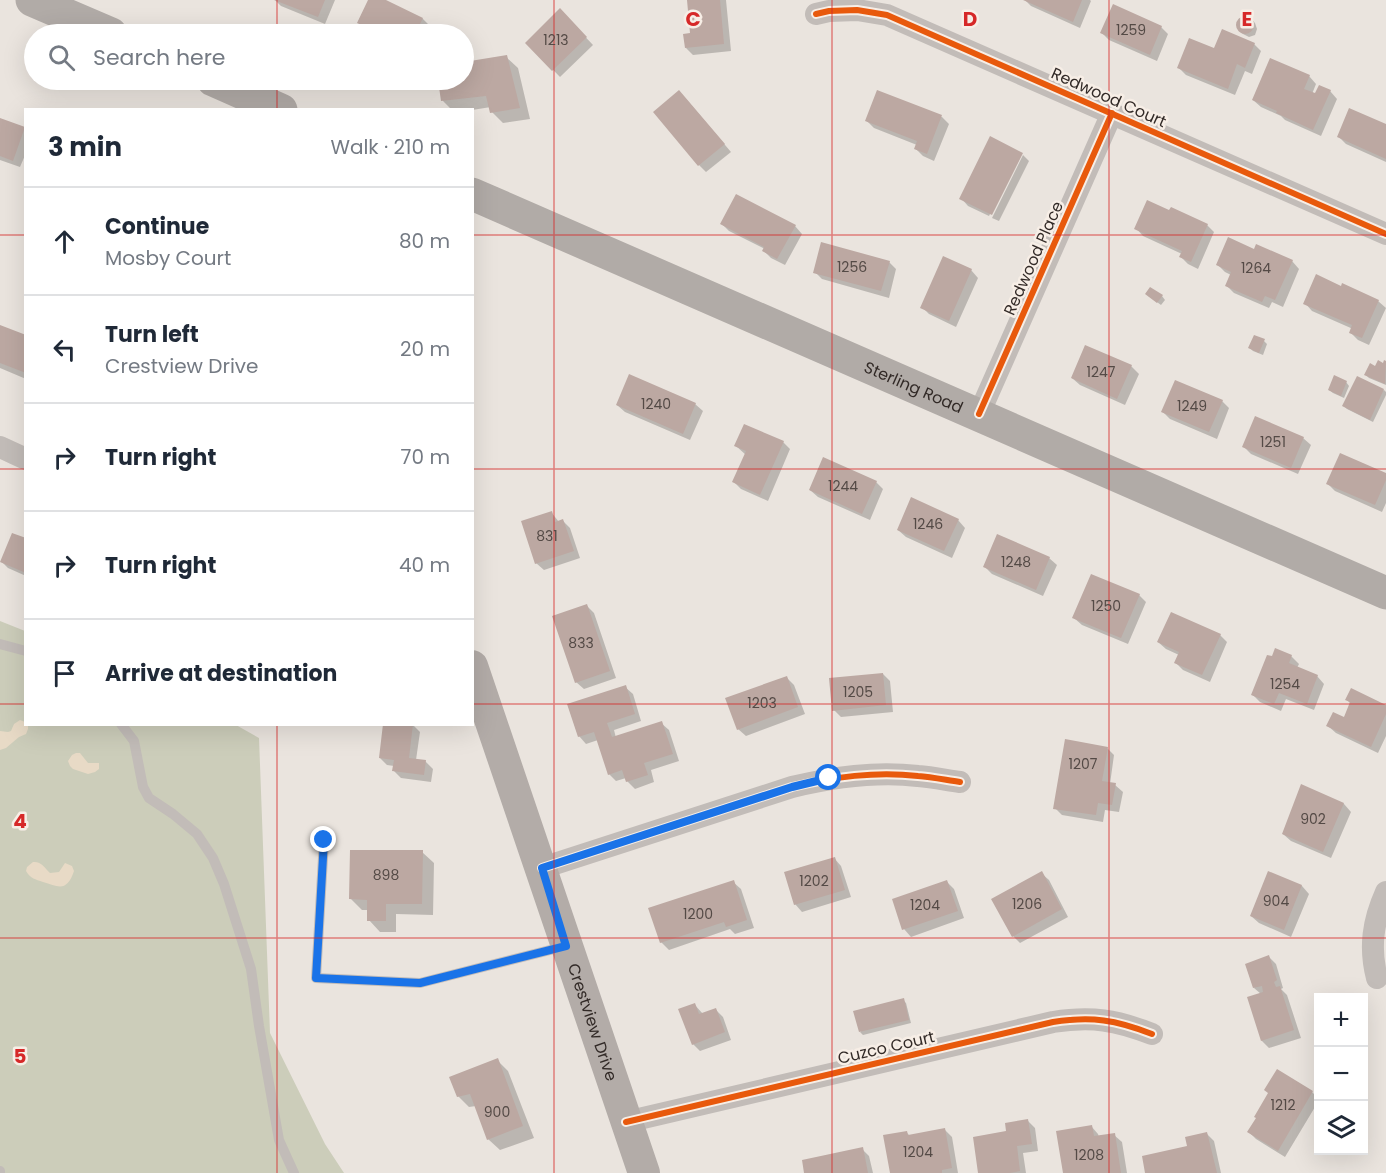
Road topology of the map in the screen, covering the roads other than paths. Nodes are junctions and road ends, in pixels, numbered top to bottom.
1 (32, 0) edge
2 (816, 14) dead end
3 (88, 24) edge
4 (236, 90) edge
5 (276, 108) edge
6 (1112, 113) junction
7 (474, 195) edge
8 (1386, 234) edge
9 (979, 414) junction
10 (0, 447) edge
11 (24, 458) edge
12 (1386, 593) edge
13 (0, 644) edge
14 (24, 650) edge
15 (474, 672) edge
16 (123, 726) edge
17 (960, 782) dead end
18 (324, 840) dead end
19 (542, 868) junction
20 (1386, 892) edge
21 (566, 946) junction
22 (1377, 978) dead end
23 (1152, 1034) dead end
24 (626, 1122) junction
25 (294, 1173) edge
26 (644, 1173) edge

1 - 3 main road
2 - 6 street, Redwood Court
4 - 5 main road
6 - 8 street, Redwood Court
6 - 9 street, Redwood Place
7 - 9 main road, Sterling Road
9 - 12 main road, Sterling Road
10 - 11 street
13 - 14 lane
15 - 19 main road, Crestview Drive
16 - 25 lane
17 - 19 street
18 - 21 lane
19 - 21 main road, Crestview Drive
20 - 22 street
21 - 24 main road, Crestview Drive
23 - 24 street, Cuzco Court
24 - 26 main road, Crestview Drive

